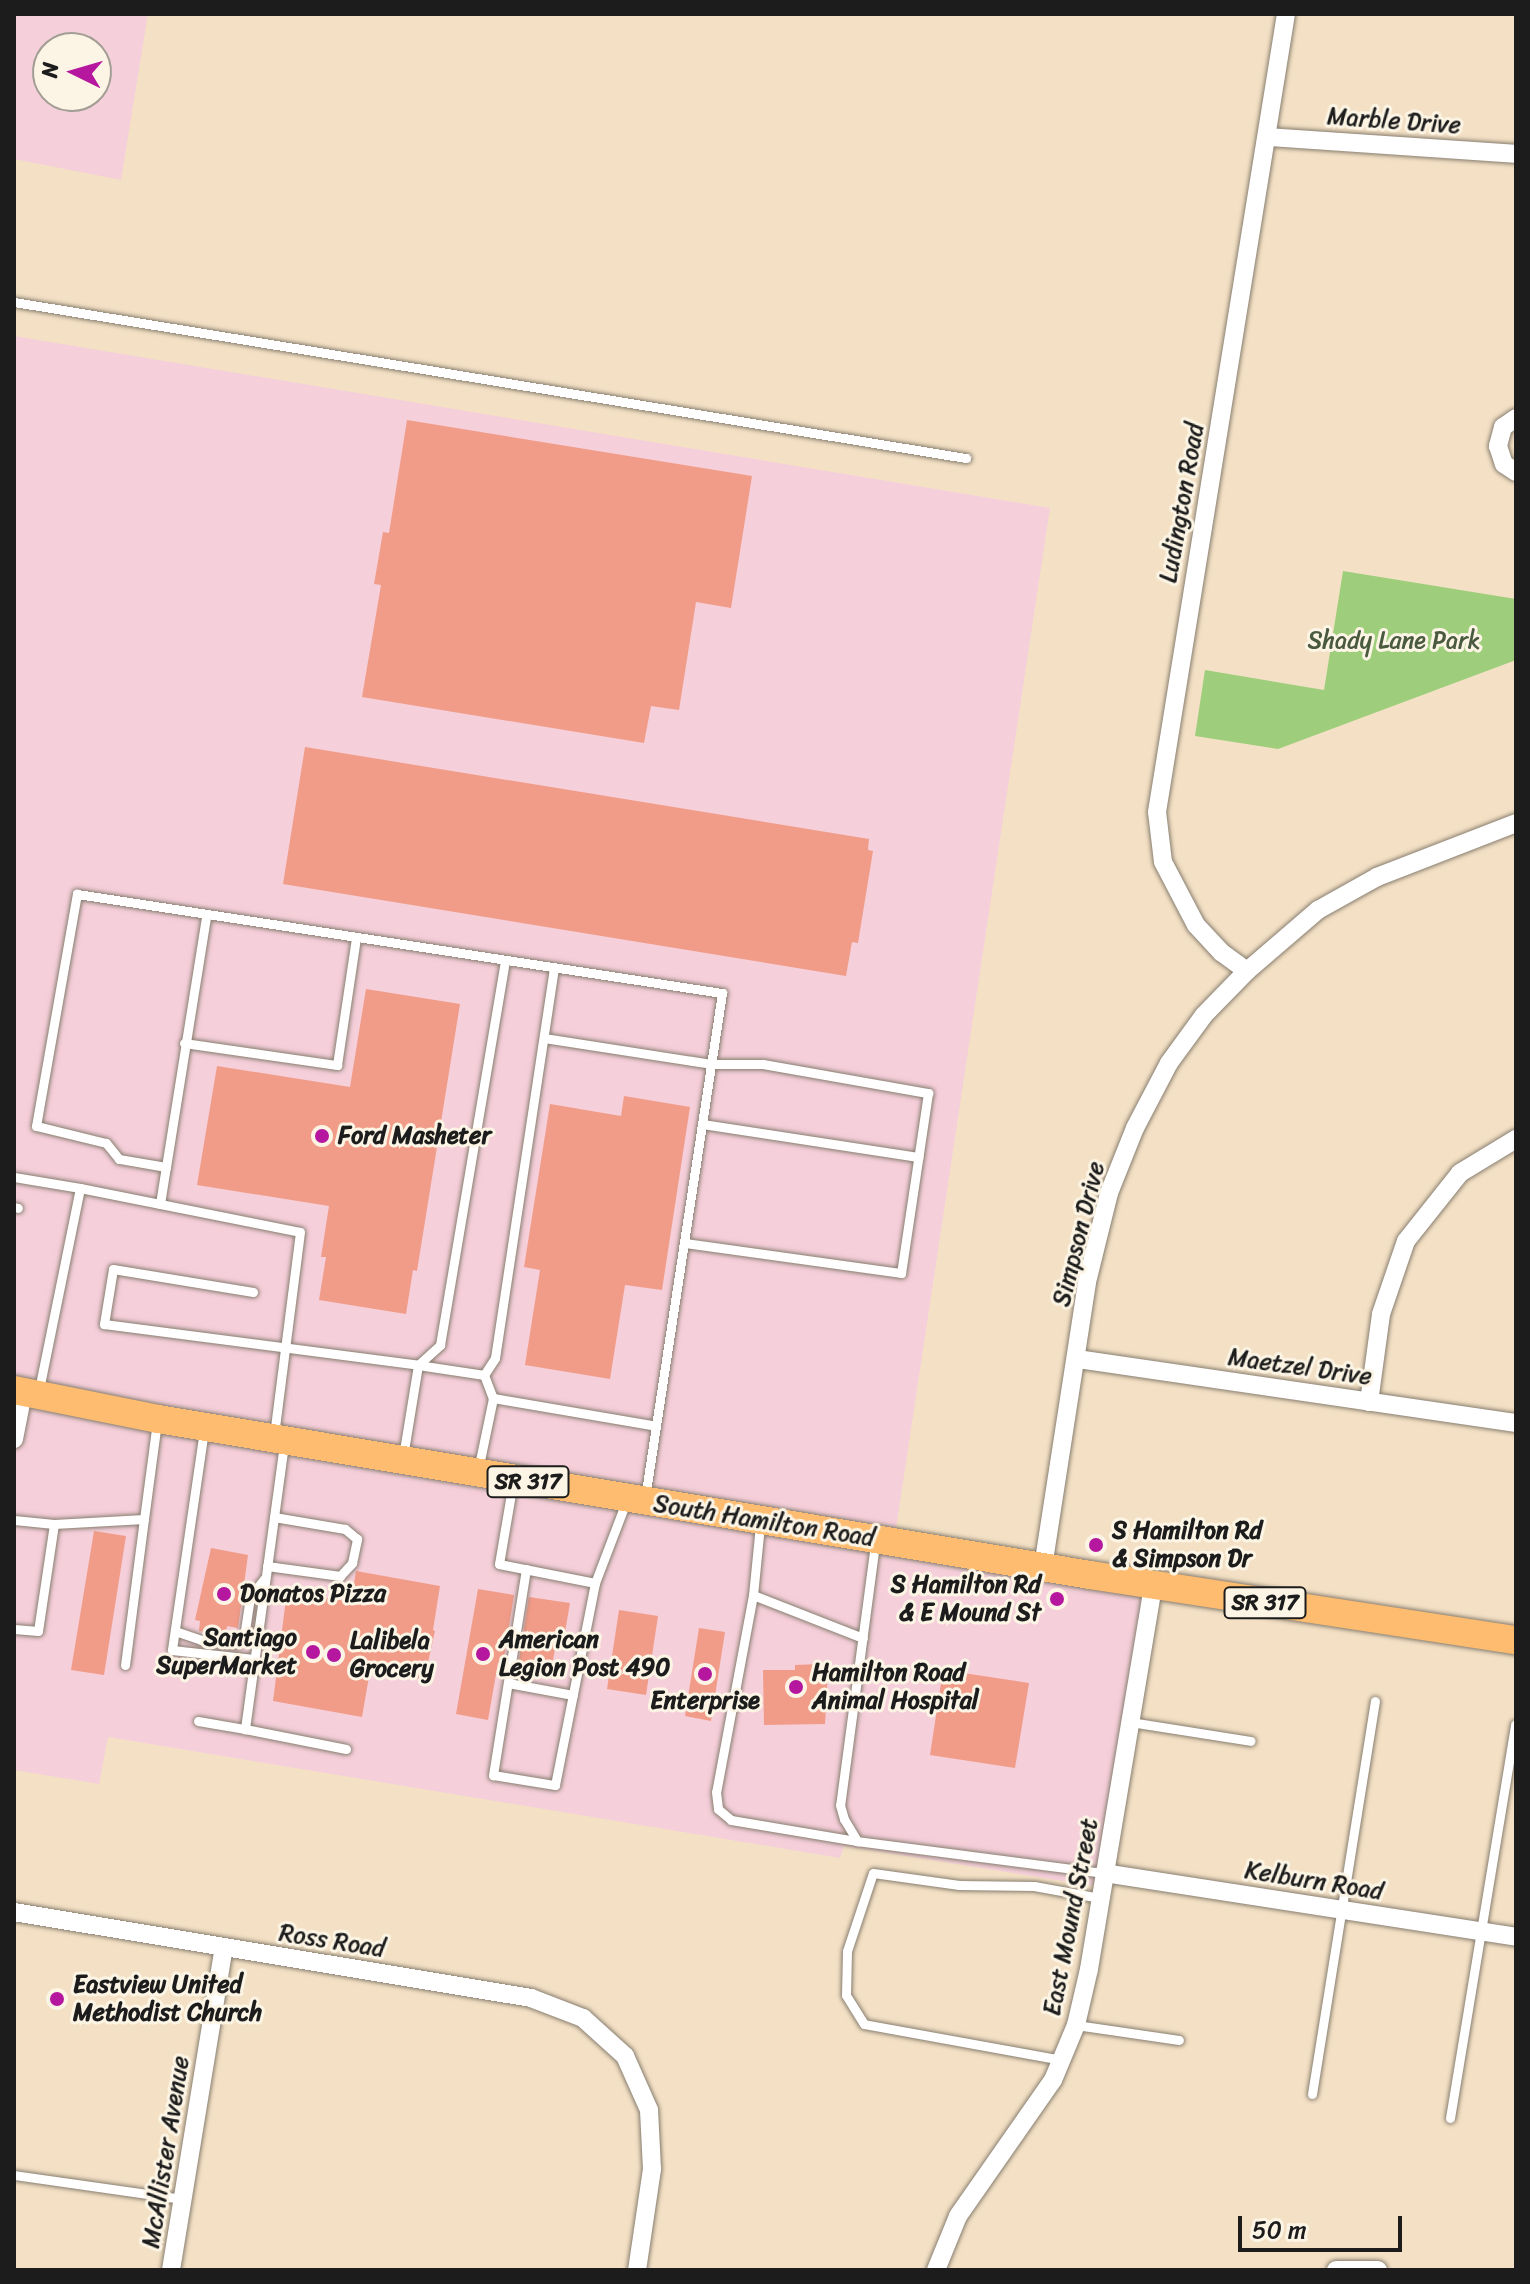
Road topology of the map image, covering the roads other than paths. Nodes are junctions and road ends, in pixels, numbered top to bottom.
1 (1286, 14) edge
2 (1268, 137) junction
3 (1516, 154) edge
4 (14, 302) edge
5 (1516, 418) edge
6 (966, 458) dead end
7 (1516, 472) edge
8 (1516, 823) edge
9 (206, 916) junction
10 (356, 938) junction
11 (505, 961) junction
12 (554, 968) junction
13 (1247, 971) junction
14 (544, 1038) junction
15 (184, 1043) junction
16 (711, 1064) junction
17 (702, 1124) junction
18 (1516, 1139) edge
19 (918, 1157) junction
20 (166, 1167) junction
21 (14, 1177) edge
22 (80, 1188) junction
23 (160, 1204) junction
24 (684, 1243) junction
25 (253, 1292) dead end
26 (285, 1350) junction
27 (1077, 1359) junction
28 (418, 1365) junction
29 (484, 1375) junction
30 (25, 1393) edge
31 (493, 1398) junction
32 (1369, 1402) junction
33 (158, 1419) junction
34 (1516, 1423) edge
35 (656, 1426) junction
36 (204, 1427) junction
37 (14, 1439) edge
38 (279, 1440) junction
39 (403, 1461) junction
40 (477, 1473) junction
41 (513, 1479) junction
42 (636, 1500) junction
43 (274, 1517) junction
44 (144, 1519) junction
45 (14, 1520) edge
46 (761, 1520) junction
47 (54, 1524) junction
48 (876, 1539) junction
49 (1043, 1567) junction
50 (526, 1569) junction
51 (266, 1571) junction
52 (595, 1583) junction
53 (1153, 1586) junction
54 (753, 1595) junction
55 (14, 1629) edge
56 (175, 1631) junction
57 (863, 1638) junction
58 (1516, 1640) edge
59 (254, 1659) junction
60 (125, 1665) dead end
61 (508, 1683) junction
62 (573, 1695) junction
63 (1375, 1701) dead end
64 (198, 1721) dead end
65 (1130, 1722) junction
66 (1515, 1724) edge
67 (245, 1729) junction
68 (1251, 1741) dead end
69 (346, 1749) dead end
70 (857, 1841) junction
71 (1104, 1873) junction
72 (1100, 1898) junction
73 (1342, 1909) junction
74 (14, 1912) edge
75 (1478, 1931) junction
76 (1516, 1937) edge
77 (224, 1947) junction
78 (1076, 2025) junction
79 (1179, 2040) dead end
80 (1062, 2060) junction
81 (1312, 2094) dead end
82 (1450, 2118) dead end
83 (14, 2175) edge
84 (183, 2199) junction
85 (171, 2270) edge
86 (637, 2270) edge
87 (936, 2270) edge
88 (1336, 2270) edge
89 (1378, 2270) edge

1 - 2 street, Ludington Road
2 - 3 street, Marble Drive
2 - 13 street, Ludington Road
4 - 6 lane
5 - 7 street
8 - 13 street, Simpson Drive
9 - 10 lane
9 - 15 lane
9 - 20 lane
10 - 11 lane
10 - 15 lane
11 - 12 lane
11 - 28 lane
12 - 14 lane
12 - 16 lane
13 - 27 street, Simpson Drive
14 - 16 lane
14 - 29 lane
15 - 20 lane
16 - 17 lane
16 - 19 lane
17 - 19 lane
17 - 24 lane
18 - 32 street
19 - 24 lane
20 - 23 lane
21 - 22 lane
22 - 23 lane
22 - 30 lane
23 - 26 lane
24 - 35 lane
25 - 26 lane
26 - 28 lane
26 - 38 lane
27 - 32 street, Maetzel Drive
27 - 49 street, Simpson Drive
28 - 29 lane
28 - 39 lane
29 - 31 lane
30 - 33 main road, South Hamilton Road / SR 317
30 - 37 street
31 - 35 lane
31 - 40 lane
32 - 34 street, Maetzel Drive
33 - 36 main road, South Hamilton Road / SR 317
33 - 44 lane
35 - 42 lane
36 - 38 main road, South Hamilton Road / SR 317
36 - 56 lane
38 - 39 main road, South Hamilton Road / SR 317
38 - 43 lane
39 - 40 main road, South Hamilton Road / SR 317
40 - 41 main road, South Hamilton Road / SR 317
41 - 42 main road, South Hamilton Road / SR 317
41 - 50 lane
42 - 46 main road, South Hamilton Road / SR 317
42 - 52 lane
43 - 51 lane
43 - 51 lane
44 - 47 lane
44 - 60 lane
45 - 47 lane
46 - 48 main road, South Hamilton Road / SR 317
46 - 54 lane
47 - 55 lane
48 - 49 main road, South Hamilton Road / SR 317
48 - 57 lane
49 - 53 main road, South Hamilton Road / SR 317
50 - 52 lane
50 - 61 lane
51 - 56 lane
51 - 59 lane
52 - 62 lane
53 - 58 main road, South Hamilton Road / SR 317
53 - 65 street, East Mound Street
54 - 57 lane
54 - 70 lane
56 - 59 lane
57 - 70 lane
59 - 67 lane
61 - 62 lane
61 - 62 lane
63 - 73 lane
64 - 67 lane
65 - 68 lane
65 - 71 street, East Mound Street
66 - 75 lane
67 - 69 lane
70 - 71 lane
71 - 72 street, East Mound Street
71 - 73 street, Kelburn Road
72 - 78 street, East Mound Street
72 - 80 lane
73 - 75 street, Kelburn Road
73 - 81 lane
74 - 77 street, Ross Road
75 - 76 street, Kelburn Road
75 - 82 lane
77 - 84 street, McAllister Avenue
77 - 86 street, Ross Road
78 - 79 lane
78 - 80 street, East Mound Street
80 - 87 street, East Mound Street
83 - 84 lane
84 - 85 street, McAllister Avenue
88 - 89 street

